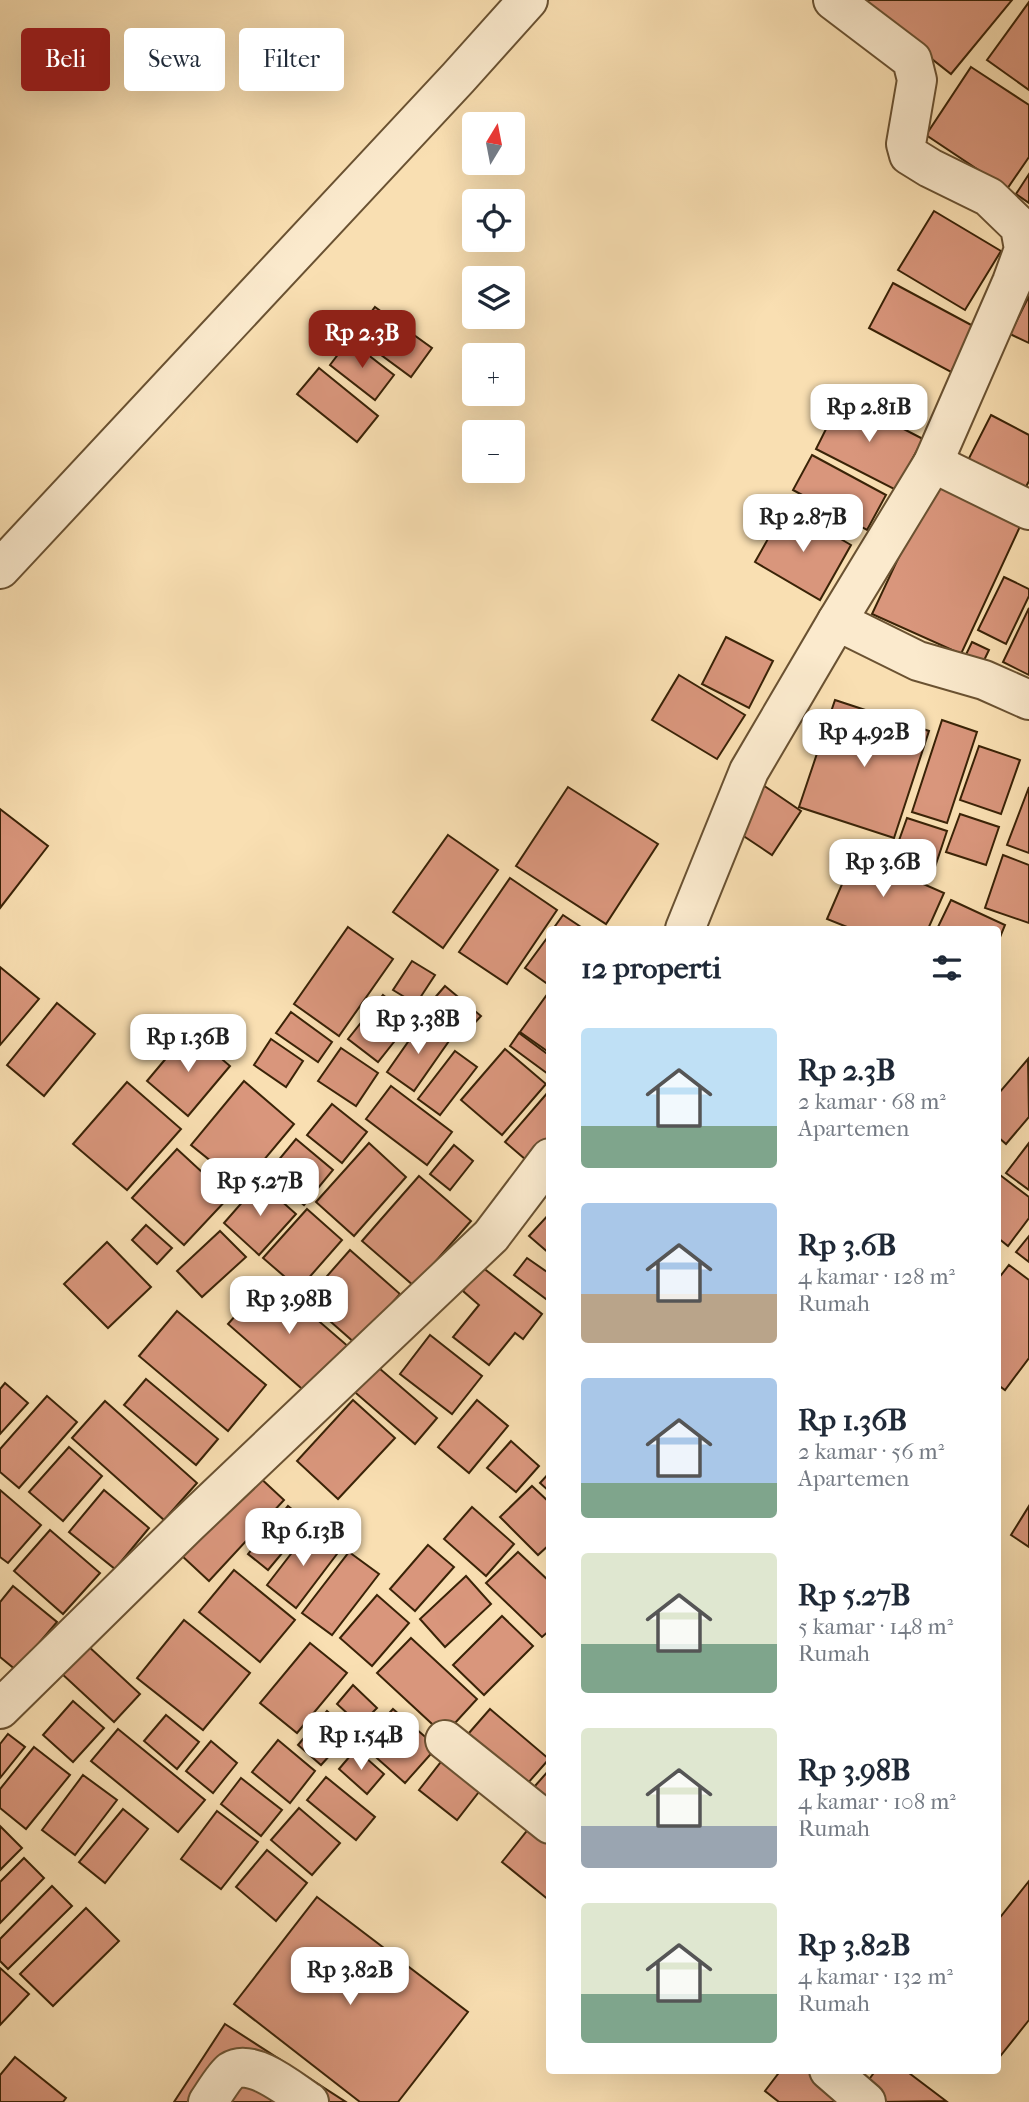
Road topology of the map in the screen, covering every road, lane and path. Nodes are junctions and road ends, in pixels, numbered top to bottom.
1 (528, 0) edge
2 (833, 0) edge
3 (933, 463) junction
4 (1029, 510) edge
5 (0, 569) edge
6 (837, 621) junction
7 (1029, 700) edge
8 (686, 926) edge
9 (546, 1163) edge
10 (0, 1709) edge
11 (445, 1740) dead end
12 (546, 1821) edge
13 (833, 2074) edge
14 (208, 2102) edge
15 (309, 2102) edge
16 (866, 2102) edge

1 - 5 street
2 - 3 street
3 - 4 street
3 - 6 street
6 - 7 street
6 - 8 street
9 - 10 street
11 - 12 street
13 - 16 street
14 - 15 street

